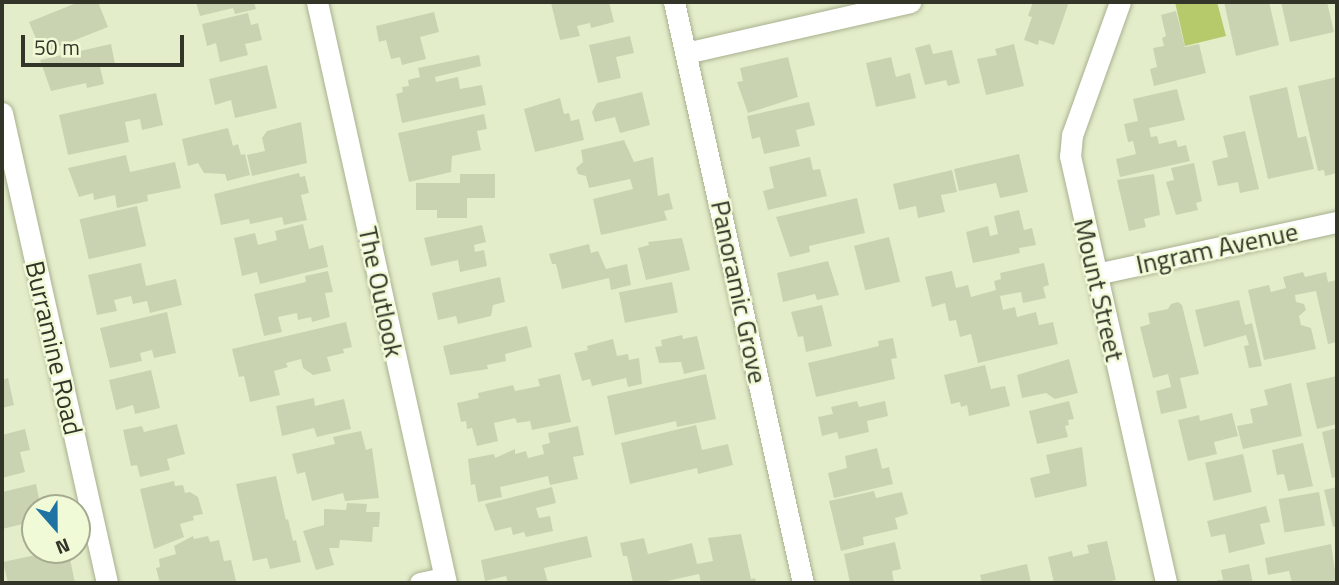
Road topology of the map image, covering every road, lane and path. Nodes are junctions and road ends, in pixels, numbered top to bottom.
1 (317, 2) edge
2 (674, 2) edge
3 (910, 2) edge
4 (1120, 2) edge
5 (687, 53) junction
6 (2, 113) edge
7 (1337, 222) edge
8 (1096, 274) junction
9 (445, 580) edge
10 (107, 583) edge
11 (420, 583) edge
12 (803, 583) edge
13 (1166, 583) edge

1 - 9 street, The Outlook
2 - 5 street, Panoramic Grove
3 - 5 street
4 - 8 street, Mount Street
5 - 12 street, Panoramic Grove
6 - 10 street, Burramine Road
7 - 8 street, Ingram Avenue
8 - 13 street, Mount Street
9 - 11 street

